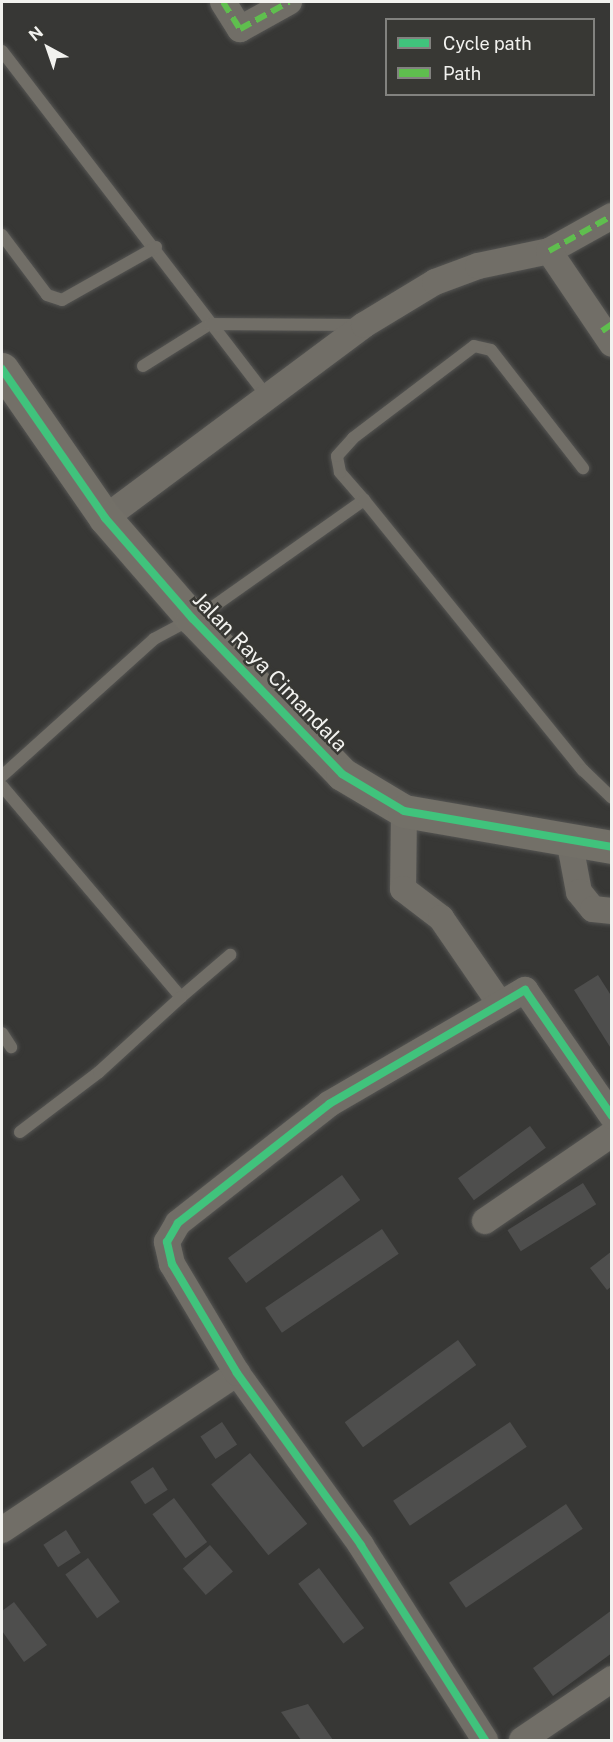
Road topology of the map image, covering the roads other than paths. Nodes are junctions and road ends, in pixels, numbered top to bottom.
1 (223, 2) edge
2 (288, 2) edge
3 (2, 51) edge
4 (612, 216) edge
5 (2, 235) edge
6 (156, 247) junction
7 (549, 250) junction
8 (210, 324) junction
9 (364, 325) junction
10 (608, 333) edge
11 (143, 366) dead end
12 (2, 369) edge
13 (268, 398) junction
14 (583, 468) dead end
15 (364, 500) junction
16 (105, 518) junction
17 (192, 618) junction
18 (2, 776) edge
19 (2, 786) edge
20 (612, 798) edge
21 (404, 811) junction
22 (568, 839) junction
23 (612, 847) edge
24 (612, 911) edge
25 (230, 955) dead end
26 (181, 997) junction
27 (500, 1004) junction
28 (2, 1033) edge
29 (11, 1047) dead end
30 (612, 1116) edge
31 (20, 1132) dead end
32 (612, 1134) edge
33 (485, 1221) dead end
34 (237, 1372) junction
35 (2, 1530) edge
36 (612, 1679) edge
37 (550, 1732) edge
38 (485, 1740) edge
39 (522, 1740) edge

1 - 2 street
3 - 6 lane
4 - 7 street
5 - 6 lane
6 - 8 lane
7 - 9 street
7 - 10 street
8 - 9 lane
8 - 11 lane
8 - 13 lane
9 - 13 street
12 - 16 street, Jalan Raya Cimandala
13 - 16 street
14 - 15 lane
15 - 17 lane
15 - 20 lane
16 - 17 street, Jalan Raya Cimandala
17 - 18 lane
17 - 21 street, Jalan Raya Cimandala
19 - 26 lane
21 - 22 street, Jalan Raya Cimandala
21 - 27 street
22 - 23 street, Jalan Raya Cimandala
22 - 24 street
25 - 26 lane
26 - 31 lane
27 - 30 street
27 - 34 street
28 - 29 lane
32 - 33 street
34 - 35 street
34 - 38 street
36 - 37 street
37 - 39 street

